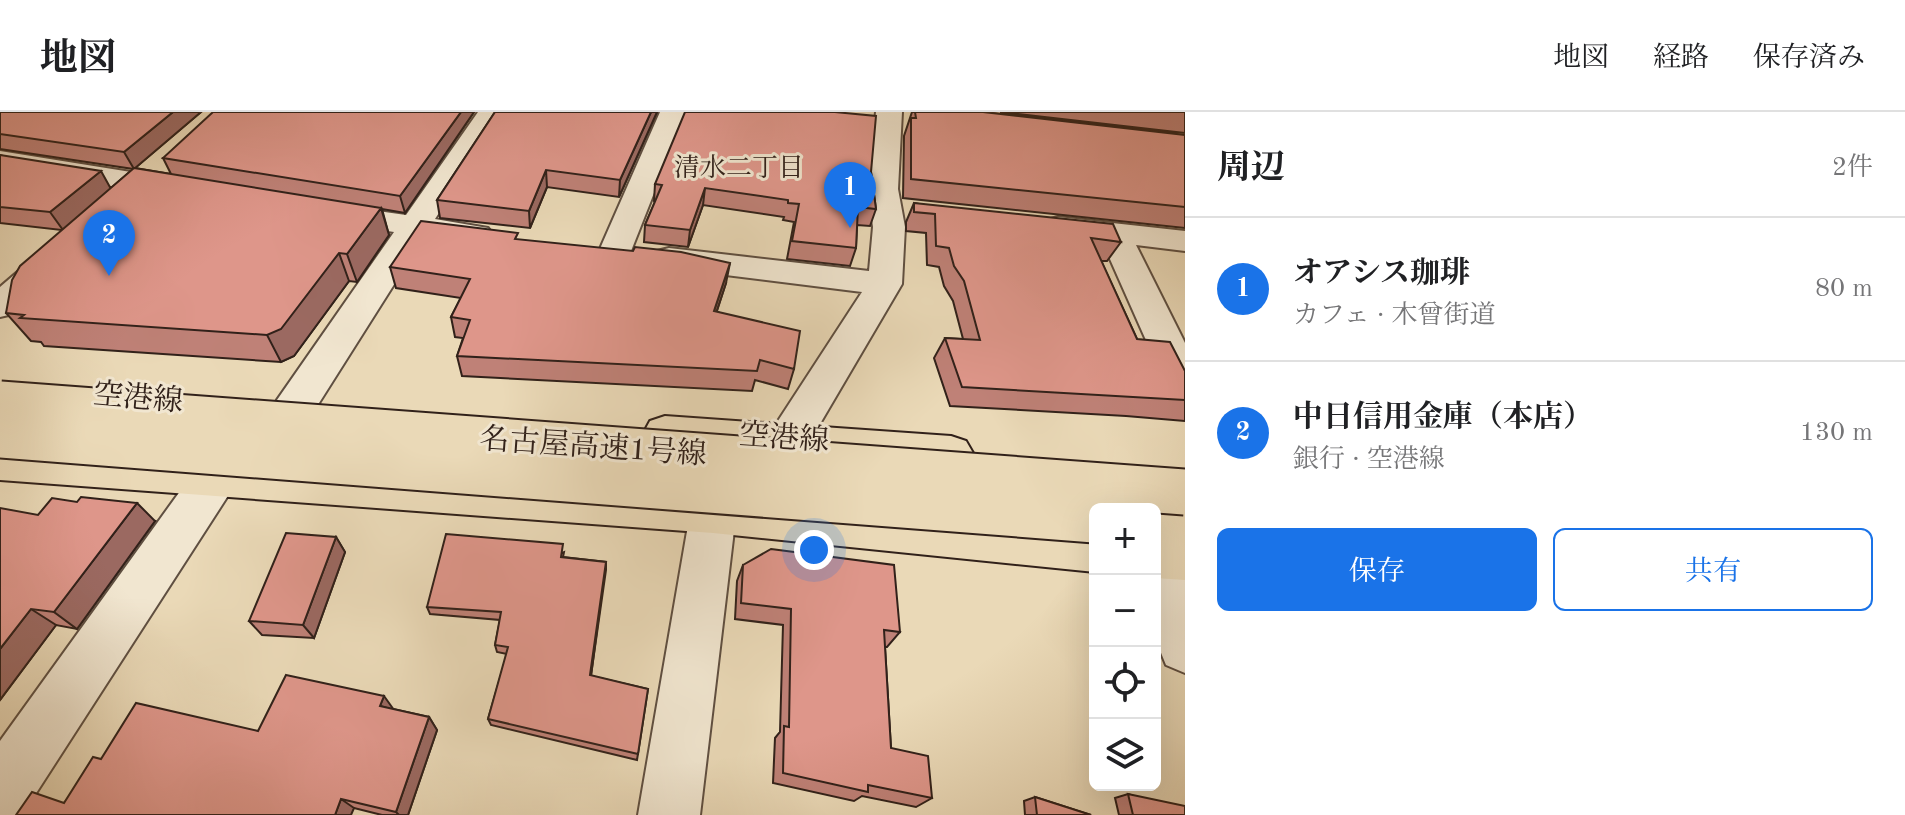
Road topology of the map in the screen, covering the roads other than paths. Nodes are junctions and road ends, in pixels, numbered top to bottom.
1 (491, 112) edge
2 (673, 112) edge
3 (905, 113) edge
4 (0, 159) edge
5 (153, 172) junction
6 (217, 195) edge
7 (292, 207) edge
8 (1022, 223) edge
9 (413, 227) junction
10 (1114, 233) junction
11 (506, 238) edge
12 (1185, 241) edge
13 (885, 284) junction
14 (0, 306) edge
15 (1185, 383) edge
16 (0, 387) edge
17 (0, 404) edge
18 (292, 411) junction
19 (0, 435) edge
20 (789, 439) junction
21 (0, 463) edge
22 (1185, 473) edge
23 (215, 478) junction
24 (1185, 492) edge
25 (713, 514) junction
26 (1089, 520) edge
27 (1161, 524) edge
28 (1185, 526) edge
29 (1089, 550) edge
30 (1161, 557) edge
31 (1185, 559) edge
32 (1158, 575) edge
33 (1185, 647) edge
34 (0, 793) edge
35 (669, 815) edge

1 - 9 street
2 - 13 street
3 - 13 street
4 - 5 street
5 - 6 street
5 - 14 street
7 - 9 street
8 - 10 street
9 - 11 street
9 - 18 street
10 - 12 street
10 - 15 street
13 - 20 street
16 - 18 highway, 空港線
17 - 24 highway, 名古屋高速1号線, bridge
18 - 20 highway, 空港線
19 - 26 highway, 名古屋高速1号線, bridge
20 - 22 highway, 空港線
20 - 25 street
21 - 23 highway
23 - 25 highway
23 - 34 street
25 - 29 highway
25 - 35 street
27 - 28 highway
30 - 31 highway
32 - 33 street

